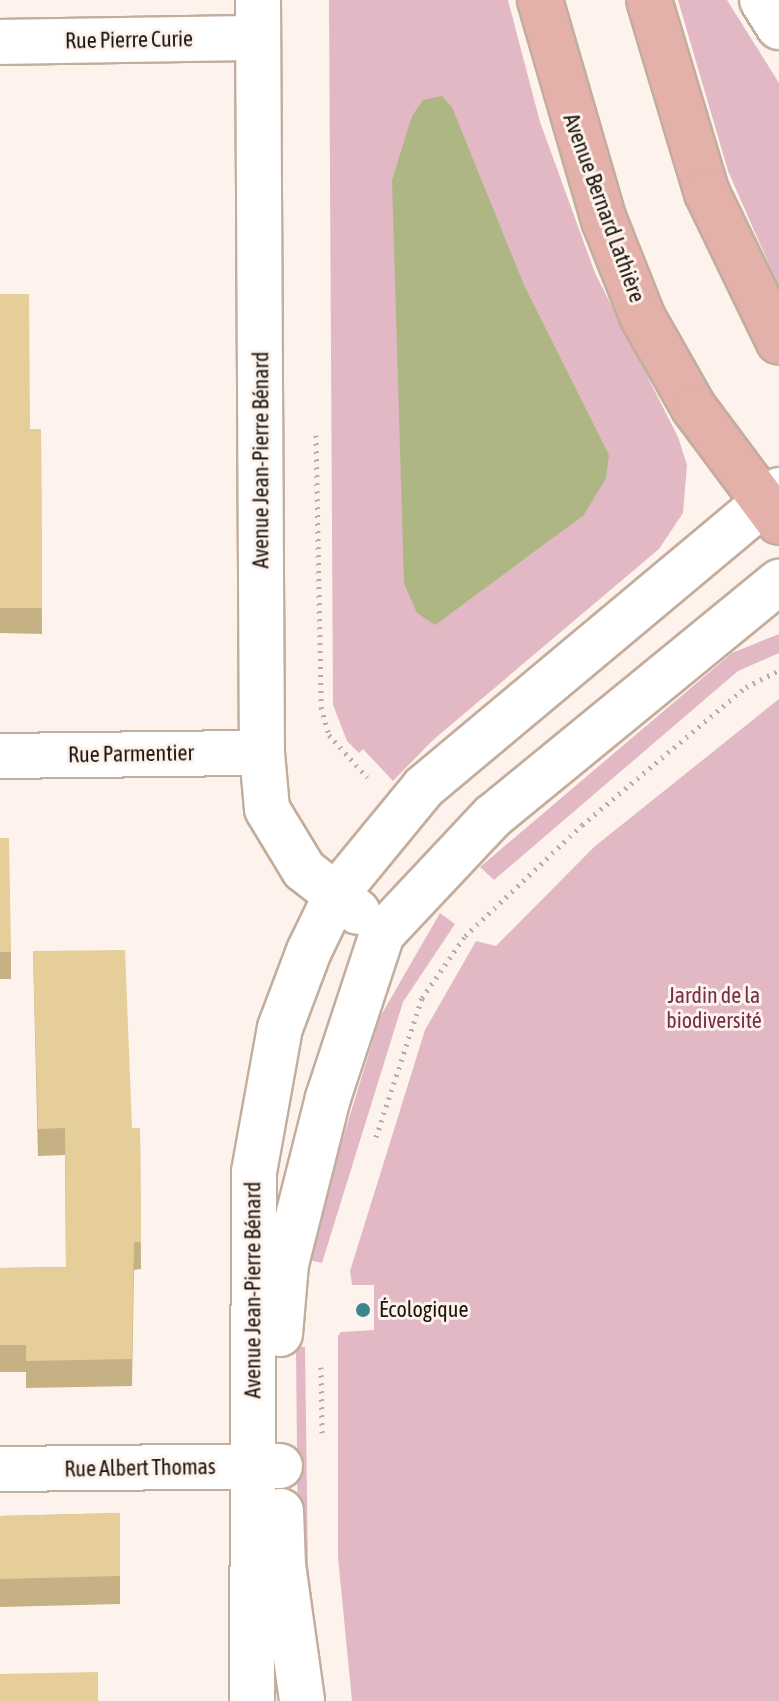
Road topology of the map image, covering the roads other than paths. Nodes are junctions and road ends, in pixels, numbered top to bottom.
1 (540, 0) edge
2 (649, 0) edge
3 (762, 0) edge
4 (258, 19) edge
5 (779, 27) edge
6 (0, 42) edge
7 (779, 342) edge
8 (774, 504) edge
9 (779, 582) edge
10 (262, 753) junction
11 (0, 756) edge
12 (337, 893) junction
13 (382, 934) junction
14 (266, 1466) junction
15 (0, 1469) edge
16 (252, 1701) edge
17 (302, 1701) edge

1 - 8 main road, Avenue Bernard Lathière
2 - 7 main road
3 - 5 street
4 - 6 street, Rue Pierre Curie
4 - 10 street, Avenue Jean-Pierre Bénard
8 - 12 street, Avenue Jean-Pierre Bénard
9 - 13 street, Avenue Jean-Pierre Bénard
10 - 11 street, Rue Parmentier
10 - 12 street, Avenue Jean-Pierre Bénard
12 - 13 street, Avenue Jean-Pierre Bénard
12 - 14 street, Avenue Jean-Pierre Bénard
13 - 14 street, Avenue Jean-Pierre Bénard
14 - 15 street, Rue Albert Thomas
14 - 16 street, Avenue Jean-Pierre Bénard
14 - 17 street, Avenue Jean-Pierre Bénard

